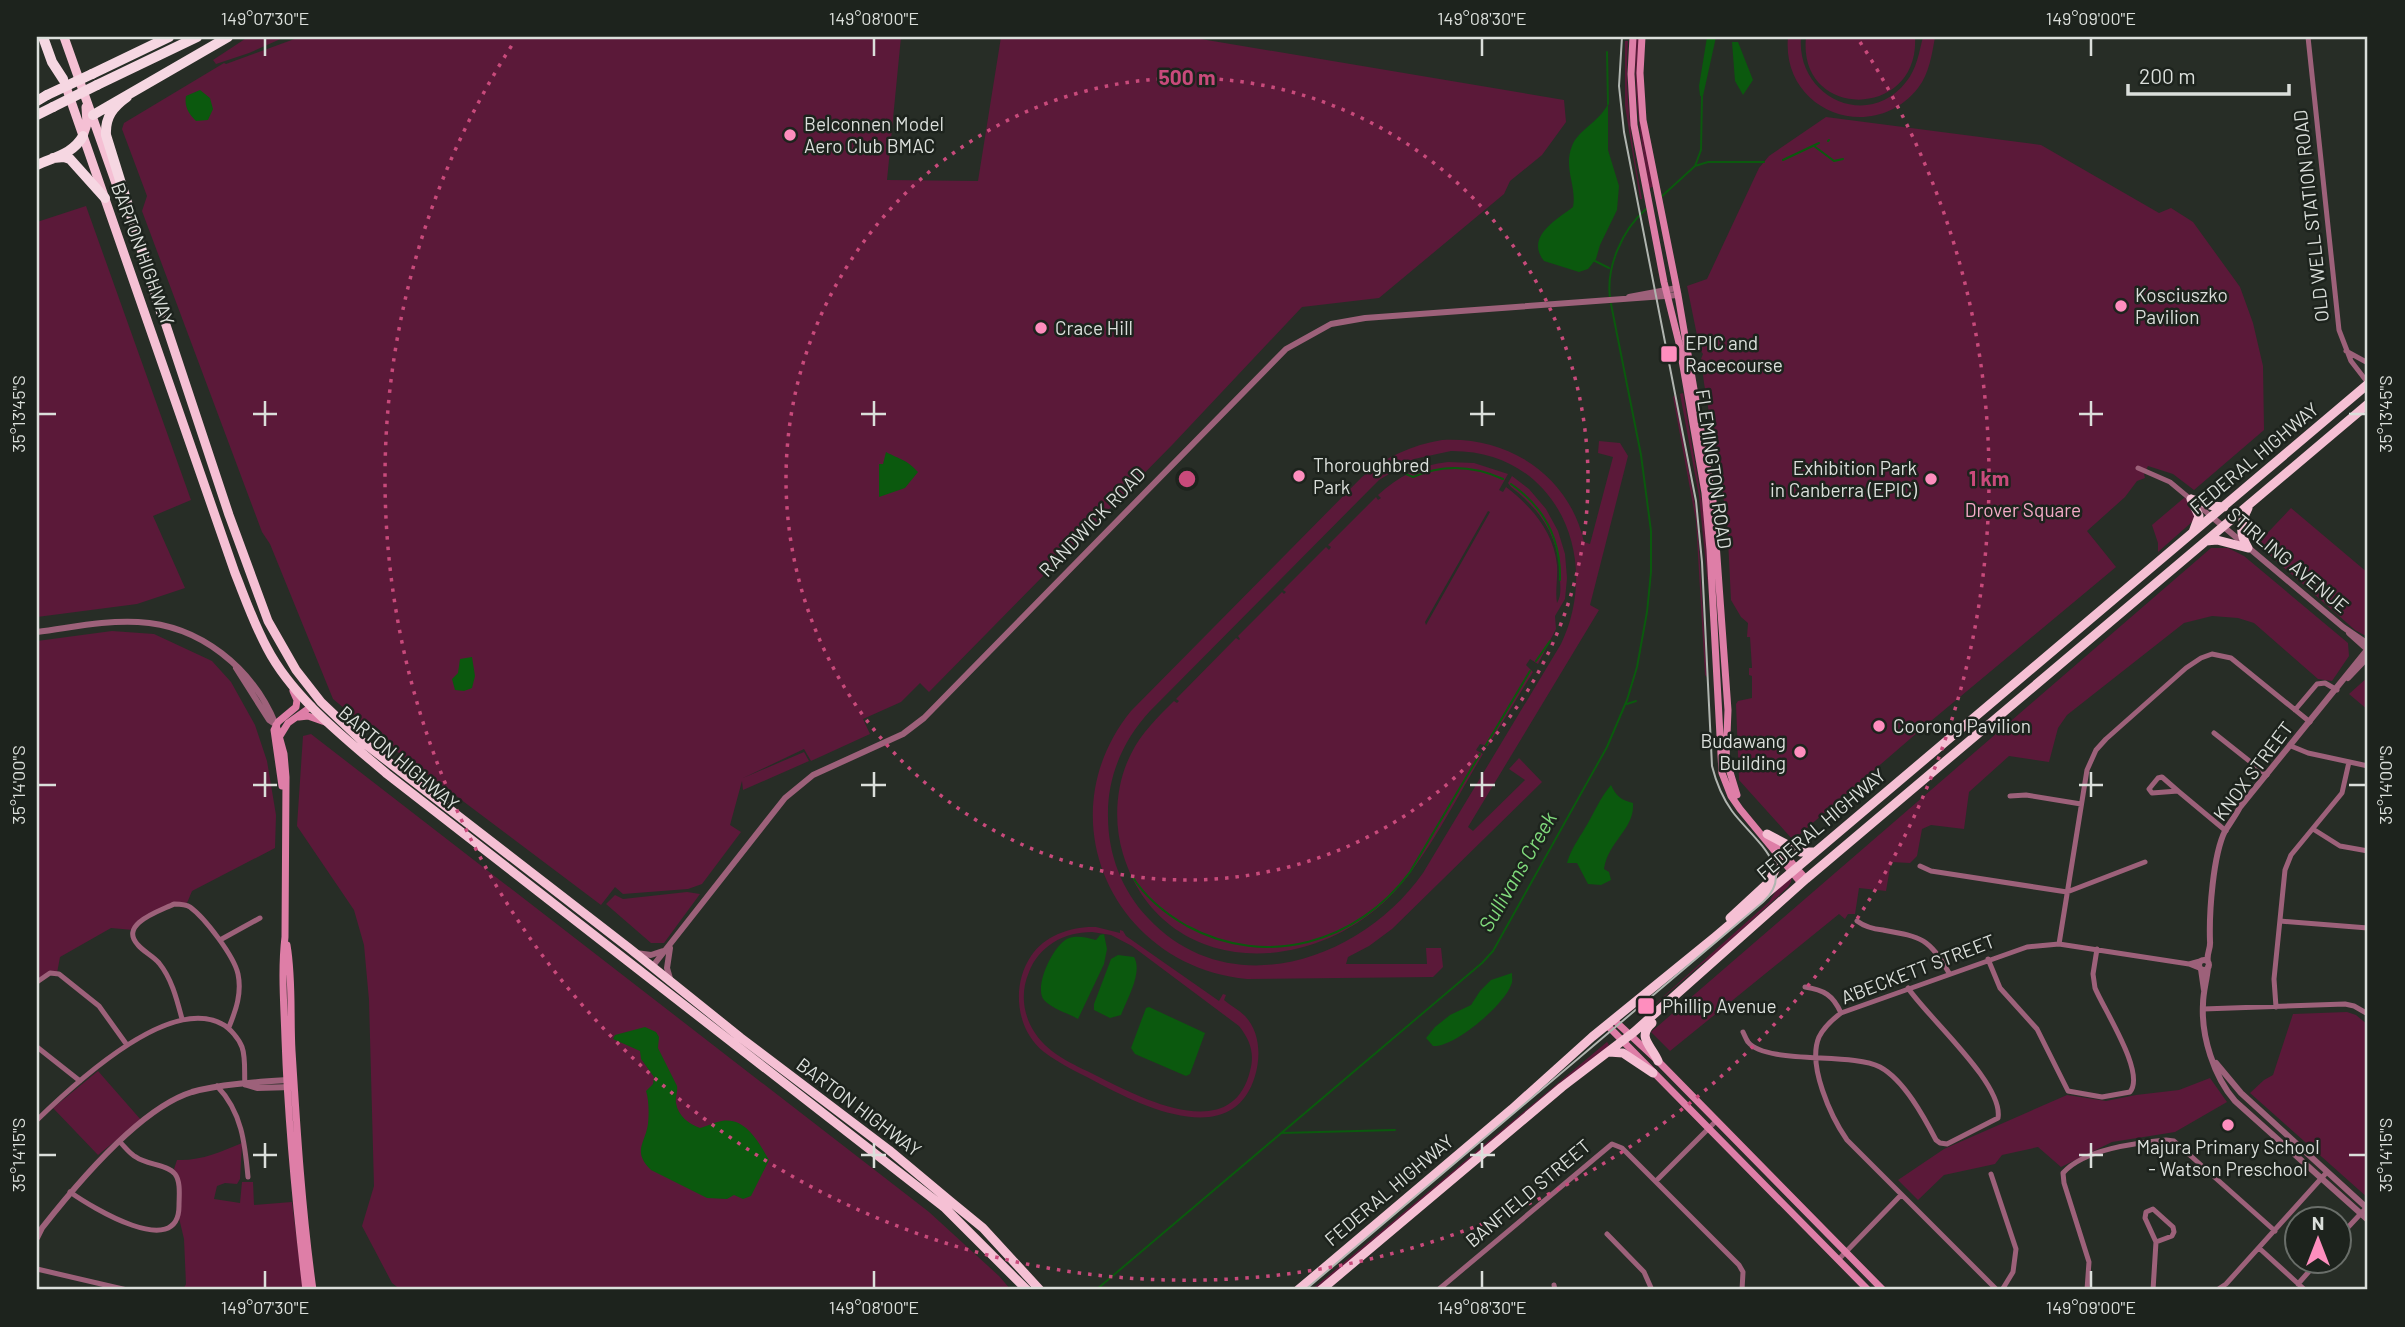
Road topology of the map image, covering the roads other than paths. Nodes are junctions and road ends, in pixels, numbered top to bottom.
1 (45, 37) edge
2 (64, 37) edge
3 (169, 37) edge
4 (197, 37) edge
5 (228, 37) edge
6 (1633, 37) edge
7 (1642, 37) edge
8 (2308, 37) edge
9 (63, 79) joint
10 (127, 97) junction
11 (40, 99) edge
12 (73, 108) junction
13 (37, 115) edge
14 (90, 115) junction
15 (83, 136) junction
16 (53, 158) junction
17 (37, 165) edge
18 (105, 198) junction
19 (1677, 292) junction
20 (1667, 294) junction
21 (161, 312) junction
22 (2346, 351) junction
23 (2368, 363) edge
24 (2368, 384) edge
25 (2368, 404) edge
26 (1697, 432) junction
27 (2138, 468) dead end
28 (2191, 499) junction
29 (2249, 505) junction
30 (2224, 507) junction
31 (2212, 517) junction
32 (2223, 527) junction
33 (2192, 533) junction
34 (2206, 541) junction
35 (2248, 548) junction
36 (37, 632) edge
37 (2368, 650) edge
38 (286, 678) junction
39 (310, 688) junction
40 (2337, 690) junction
41 (263, 704) junction
42 (312, 706) junction
43 (2295, 710) junction
44 (293, 715) junction
45 (2310, 722) junction
46 (288, 723) junction
47 (328, 723) junction
48 (276, 724) junction
49 (2214, 733) dead end
50 (277, 739) junction
51 (2291, 746) junction
52 (2349, 762) junction
53 (2368, 766) edge
54 (2267, 775) junction
55 (2178, 791) junction
56 (2010, 796) dead end
57 (2081, 804) junction
58 (2313, 829) junction
59 (2226, 831) junction
60 (1767, 834) junction
61 (2368, 851) edge
62 (1815, 852) junction
63 (1777, 855) junction
64 (2144, 862) dead end
65 (1920, 866) dead end
66 (1794, 870) junction
67 (1804, 881) junction
68 (2067, 892) junction
69 (260, 918) dead end
70 (2280, 920) junction
71 (1857, 921) dead end
72 (2368, 928) edge
73 (1724, 929) junction
74 (220, 940) junction
75 (2059, 944) junction
76 (670, 946) junction
77 (629, 948) junction
78 (2097, 949) junction
79 (1989, 959) junction
80 (2203, 965) junction
81 (650, 972) junction
82 (1949, 973) junction
83 (37, 982) edge
84 (673, 985) junction
85 (1805, 987) dead end
86 (1908, 988) junction
87 (1684, 989) junction
88 (2276, 1007) junction
89 (2203, 1009) junction
90 (1842, 1013) junction
91 (2368, 1014) edge
92 (182, 1019) junction
93 (1610, 1022) junction
94 (229, 1027) junction
95 (1743, 1032) dead end
96 (1626, 1037) junction
97 (127, 1045) junction
98 (37, 1047) edge
99 (1607, 1053) junction
100 (1816, 1057) junction
101 (1658, 1061) junction
102 (2214, 1061) junction
103 (1653, 1073) junction
104 (80, 1081) junction
105 (291, 1083) junction
106 (245, 1085) junction
107 (217, 1086) junction
108 (37, 1120) edge
109 (1716, 1121) junction
110 (1708, 1129) junction
111 (121, 1142) junction
112 (2327, 1172) junction
113 (1991, 1174) dead end
114 (248, 1177) dead end
115 (2321, 1180) junction
116 (1656, 1181) junction
117 (70, 1192) junction
118 (1901, 1195) junction
119 (2365, 1210) edge
120 (2368, 1220) edge
121 (2352, 1224) edge
122 (39, 1226) edge
123 (2275, 1231) junction
124 (1607, 1234) dead end
125 (37, 1238) edge
126 (2156, 1242) junction
127 (2259, 1248) junction
128 (1845, 1252) junction
129 (1838, 1260) junction
130 (37, 1269) edge
131 (2307, 1274) edge
132 (2298, 1283) junction
133 (2226, 1284) junction
134 (127, 1290) edge
135 (306, 1290) edge
136 (313, 1290) edge
137 (1027, 1290) edge
138 (1040, 1290) edge
139 (1297, 1290) edge
140 (1321, 1290) edge
141 (1438, 1290) edge
142 (1652, 1290) edge
143 (1742, 1290) edge
144 (1868, 1290) edge
145 (1884, 1290) edge
146 (1999, 1290) edge
147 (2087, 1290) edge
148 (2153, 1290) edge
149 (2217, 1290) edge
150 (2233, 1290) edge
151 (2305, 1290) edge

1 - 9 highway
2 - 14 highway, BARTON HIGHWAY
3 - 11 highway, bridge
4 - 13 highway, bridge
5 - 10 highway
6 - 20 main road, FLEMINGTON ROAD
7 - 19 main road, FLEMINGTON ROAD
8 - 22 street, OLD WELL STATION ROAD
9 - 12 highway, BARTON HIGHWAY
10 - 14 highway
10 - 21 highway
12 - 14 highway
12 - 15 highway, BARTON HIGHWAY
14 - 15 highway
14 - 21 highway, BARTON HIGHWAY
15 - 16 highway
15 - 18 highway, BARTON HIGHWAY
16 - 17 highway
16 - 18 highway
18 - 38 highway, BARTON HIGHWAY
19 - 20 street, RANDWICK ROAD
19 - 26 main road, FLEMINGTON ROAD
20 - 26 main road, FLEMINGTON ROAD
20 - 76 street, RANDWICK ROAD
21 - 39 highway, BARTON HIGHWAY
22 - 23 street
22 - 24 street, OLD WELL STATION ROAD
24 - 30 highway, FEDERAL HIGHWAY
25 - 29 highway, FEDERAL HIGHWAY
26 - 60 main road, FLEMINGTON ROAD
26 - 63 main road, FLEMINGTON ROAD
27 - 28 street
28 - 30 highway
28 - 31 street
28 - 33 highway
29 - 32 highway, FEDERAL HIGHWAY
29 - 35 highway
30 - 31 highway, FEDERAL HIGHWAY
31 - 32 street, STIRLING AVENUE
31 - 33 highway, FEDERAL HIGHWAY
32 - 34 highway, FEDERAL HIGHWAY
32 - 35 street, STIRLING AVENUE
33 - 62 highway, FEDERAL HIGHWAY
34 - 35 highway
34 - 67 highway, FEDERAL HIGHWAY
35 - 37 street, STIRLING AVENUE
36 - 41 street
37 - 40 street, KNOX STREET
38 - 42 highway, BARTON HIGHWAY
38 - 44 main road
39 - 42 highway
39 - 77 highway, BARTON HIGHWAY
40 - 43 street
40 - 45 street, KNOX STREET
41 - 44 street
41 - 48 street
41 - 50 street
42 - 44 main road
42 - 47 highway, BARTON HIGHWAY
43 - 45 street
43 - 57 street
44 - 46 main road
44 - 47 main road
44 - 48 main road
45 - 51 street, KNOX STREET
46 - 48 main road
46 - 50 main road
47 - 81 highway, BARTON HIGHWAY
48 - 50 main road
49 - 54 street
50 - 105 main road
51 - 52 street
51 - 54 street, KNOX STREET
52 - 53 street
52 - 58 street
54 - 59 street, KNOX STREET
55 - 55 street
55 - 59 street
56 - 57 street
57 - 68 street
58 - 61 street
58 - 70 street
59 - 80 street, KNOX STREET
60 - 62 highway
60 - 66 main road, FLEMINGTON ROAD
62 - 66 highway, FEDERAL HIGHWAY
63 - 66 main road, FLEMINGTON ROAD
63 - 73 highway
64 - 68 street
65 - 68 street
66 - 67 main road, FLEMINGTON ROAD
66 - 73 highway, FEDERAL HIGHWAY
67 - 87 highway, FEDERAL HIGHWAY
68 - 75 street
69 - 74 street
70 - 72 street
70 - 88 street
71 - 82 street
73 - 93 highway, FEDERAL HIGHWAY
74 - 92 street
74 - 94 street
75 - 78 street, A'BECKETT STREET
75 - 79 street, A'BECKETT STREET
76 - 77 street
76 - 81 street, RANDWICK ROAD
76 - 84 street
77 - 81 highway, BARTON HIGHWAY
78 - 79 street
78 - 80 street, A'BECKETT STREET
79 - 82 street, A'BECKETT STREET
80 - 89 street, KNOX STREET
81 - 84 highway, BARTON HIGHWAY
81 - 137 highway, BARTON HIGHWAY
82 - 86 street, A'BECKETT STREET
83 - 97 street
84 - 138 highway, BARTON HIGHWAY
85 - 90 street
86 - 90 street, A'BECKETT STREET
86 - 100 street
87 - 96 highway, FEDERAL HIGHWAY
87 - 101 highway
88 - 89 street
88 - 91 street
89 - 102 street, KNOX STREET
90 - 100 street, A'BECKETT STREET
92 - 94 street
92 - 97 street
93 - 96 main road
93 - 139 highway, FEDERAL HIGHWAY
94 - 106 street
95 - 100 street
96 - 99 highway, FEDERAL HIGHWAY
96 - 101 main road
96 - 103 main road
97 - 104 street
98 - 104 street
99 - 103 highway
99 - 140 highway, FEDERAL HIGHWAY
100 - 118 street
101 - 109 main road
102 - 112 street, KNOX STREET
102 - 115 street, KNOX STREET
103 - 110 main road
104 - 108 street
105 - 106 street
105 - 135 main road
105 - 136 main road
106 - 107 street
107 - 111 street
107 - 114 street
109 - 110 street
109 - 128 main road
110 - 116 street
110 - 129 main road
111 - 117 street
111 - 117 street
112 - 115 street
112 - 119 street, KNOX STREET
113 - 146 street
115 - 119 street, KNOX STREET
115 - 123 street
116 - 141 street, BANFIELD STREET
116 - 143 street, BANFIELD STREET
117 - 122 street
118 - 128 street
118 - 146 street
119 - 120 street, KNOX STREET
119 - 121 street
122 - 125 street
123 - 127 street
123 - 147 street
124 - 142 street
126 - 126 street
126 - 148 street
127 - 132 street
127 - 133 street
128 - 129 street
128 - 145 main road
129 - 144 main road
130 - 134 street
131 - 132 street
132 - 151 street
133 - 149 street
133 - 150 street

